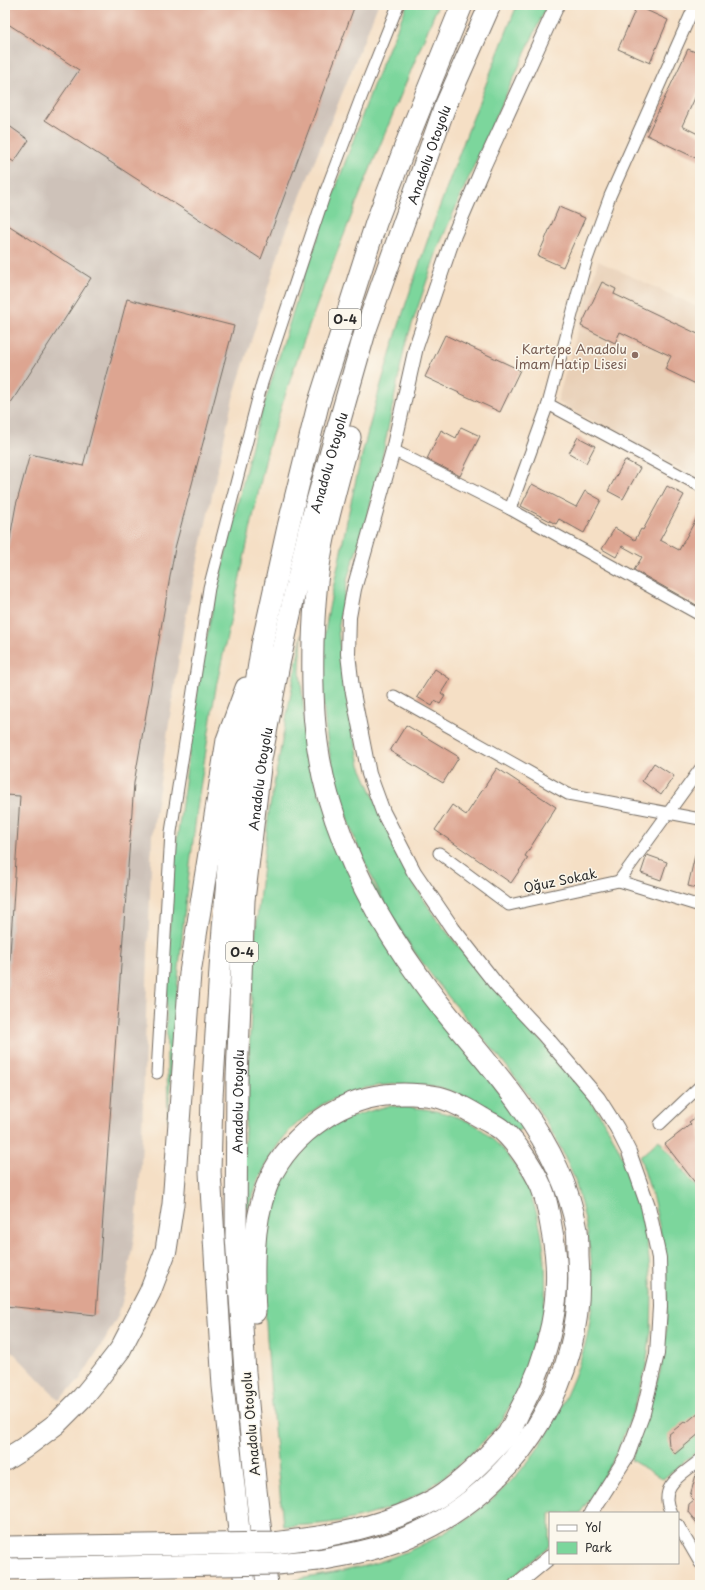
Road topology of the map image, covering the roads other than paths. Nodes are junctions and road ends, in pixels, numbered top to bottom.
1 (398, 5) edge
2 (462, 5) edge
3 (490, 5) edge
4 (557, 5) edge
5 (695, 5) edge
6 (365, 332) junction
7 (548, 404) junction
8 (393, 450) junction
9 (700, 486) edge
10 (510, 509) junction
11 (700, 614) edge
12 (262, 645) junction
13 (394, 696) dead end
14 (700, 769) edge
15 (669, 813) junction
16 (700, 819) edge
17 (439, 853) dead end
18 (618, 881) junction
19 (700, 906) edge
20 (157, 1073) dead end
21 (700, 1086) edge
22 (660, 1124) dead end
23 (5, 1460) edge
24 (700, 1460) edge
25 (256, 1490) junction
26 (592, 1512) edge
27 (671, 1512) edge
28 (679, 1527) edge
29 (5, 1547) edge
30 (549, 1558) edge
31 (700, 1564) edge
32 (5, 1569) edge
33 (245, 1585) edge
34 (267, 1585) edge
35 (516, 1585) edge

1 - 20 street
2 - 12 highway, Anadolu Otoyolu / O-4
3 - 6 highway, Anadolu Otoyolu / O-4
4 - 8 street
5 - 7 street
6 - 25 highway, Anadolu Otoyolu / O-4
6 - 32 highway, bridge
7 - 9 street
7 - 10 street
8 - 10 street
8 - 26 street
10 - 11 street
12 - 23 highway
12 - 33 highway, Anadolu Otoyolu / O-4
13 - 15 street
14 - 15 street
15 - 16 street
15 - 18 street
17 - 18 street, Oğuz Sokak
18 - 19 street, Oğuz Sokak
21 - 22 street
24 - 27 street
25 - 29 highway, bridge
25 - 34 highway, Anadolu Otoyolu / O-4
28 - 31 street
30 - 35 street

